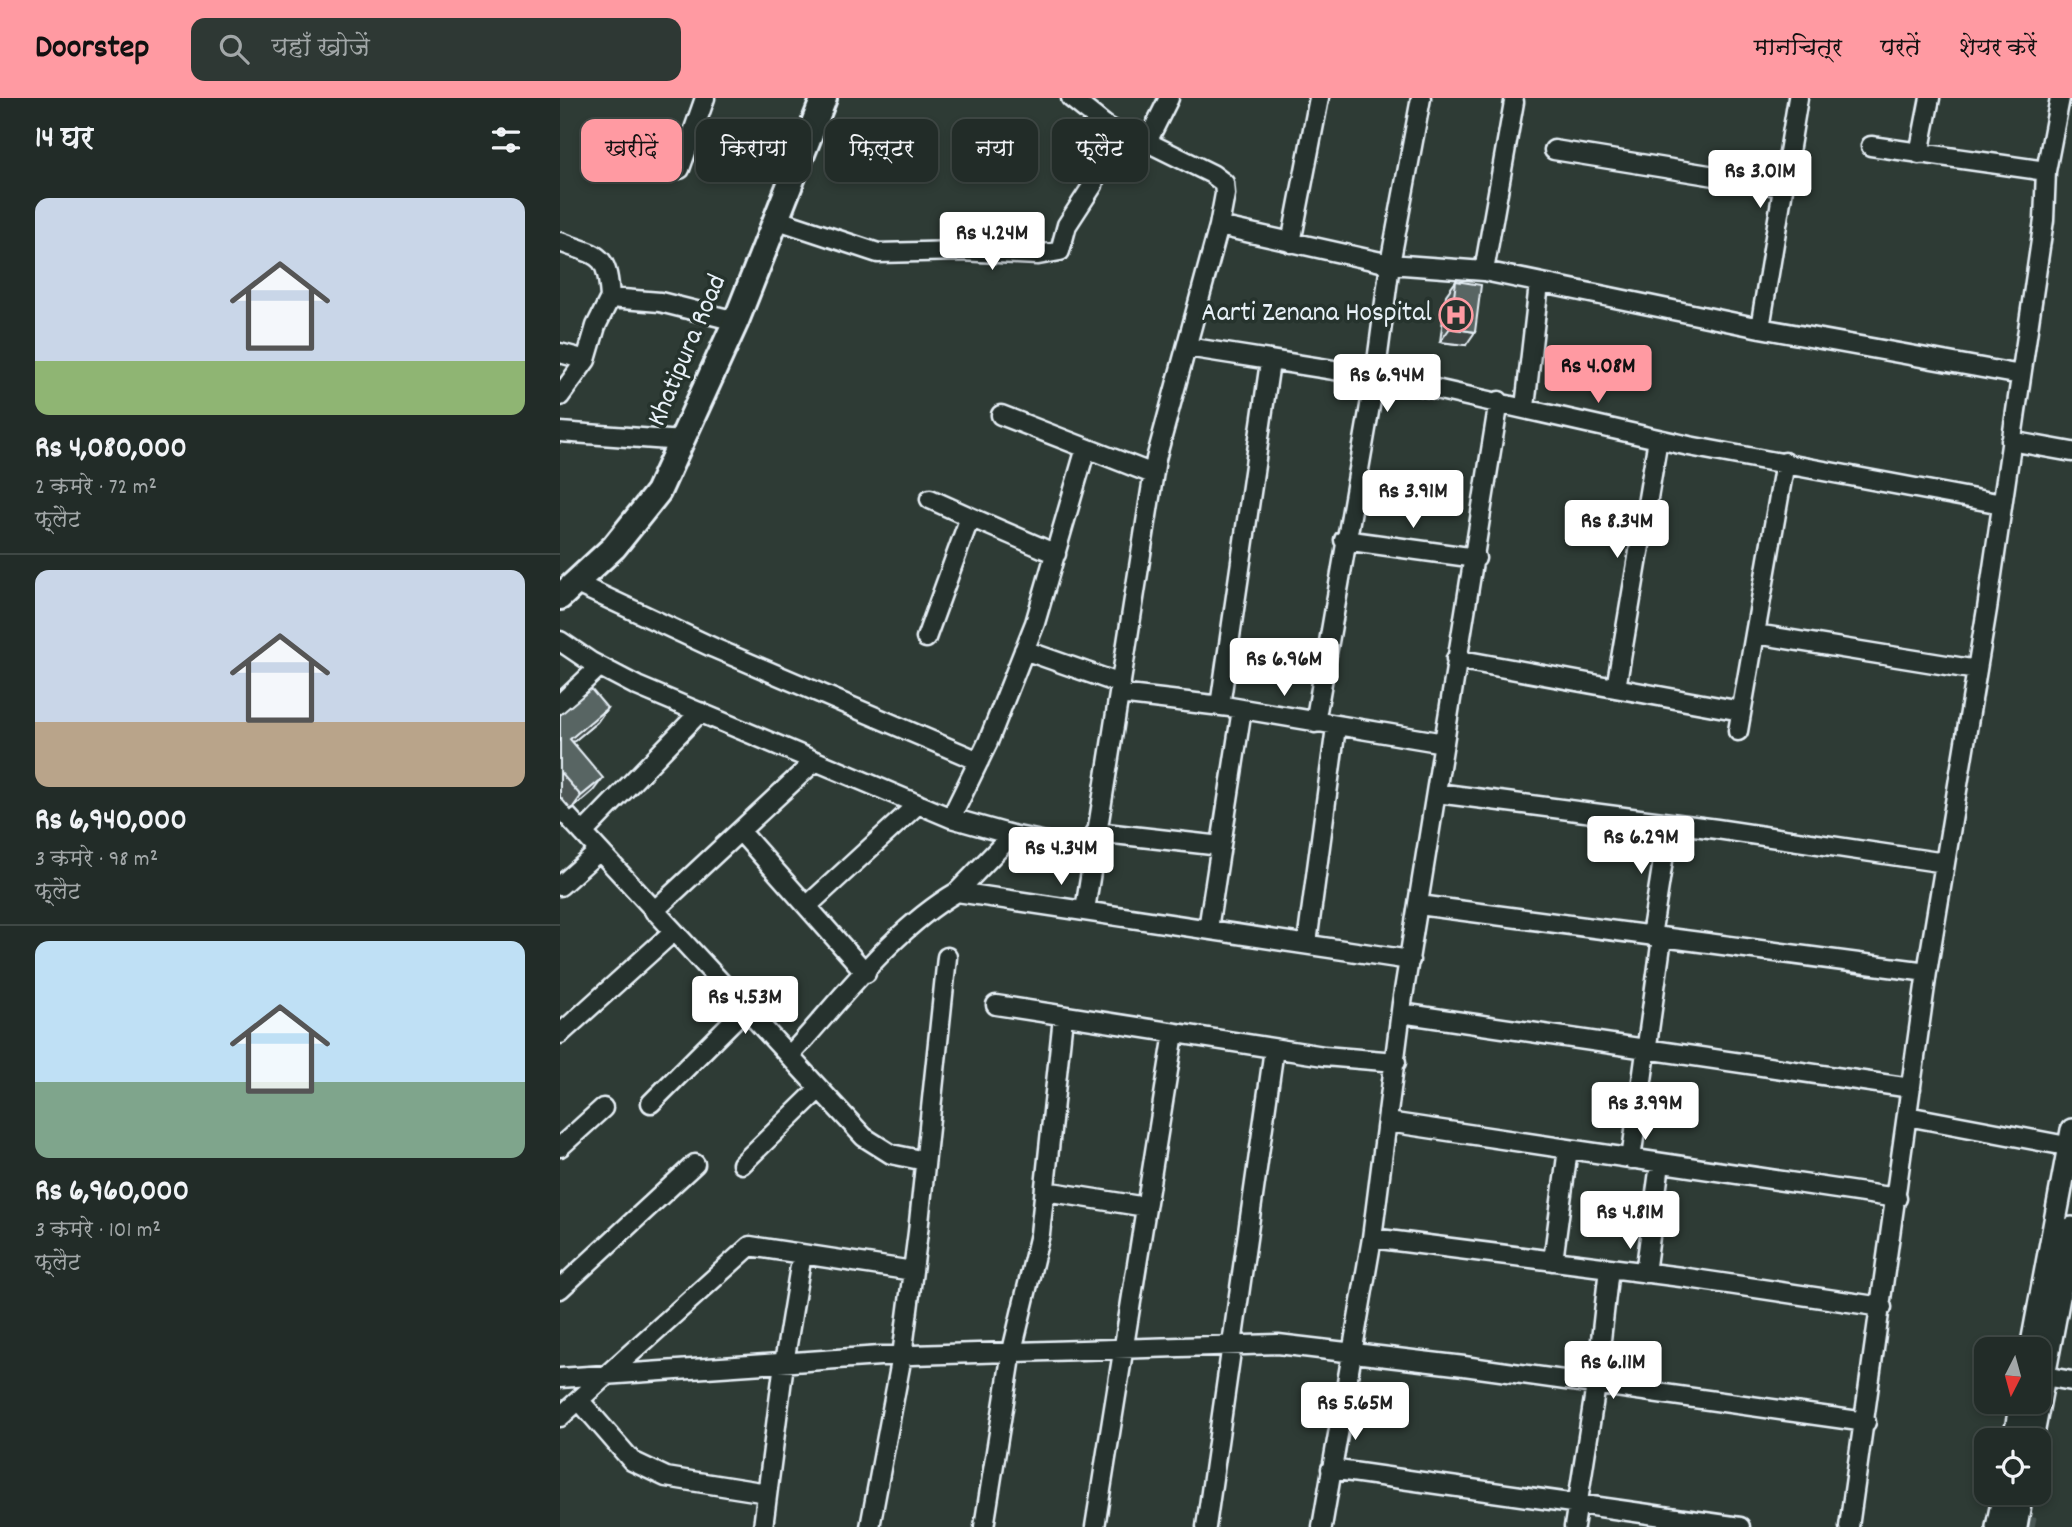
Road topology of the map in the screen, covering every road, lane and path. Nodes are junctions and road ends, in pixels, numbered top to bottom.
1 (705, 98) edge
2 (824, 98) edge
3 (1071, 98) edge
4 (1169, 98) edge
5 (1421, 98) edge
6 (1798, 98) edge
7 (1930, 98) edge
8 (2060, 98) edge
9 (1314, 99) edge
10 (1514, 102) dead end
11 (1097, 119) edge
12 (1148, 140) edge
13 (1148, 142) edge
14 (1871, 146) dead end
15 (1554, 150) dead end
16 (1919, 154) junction
17 (682, 163) edge
18 (2046, 171) junction
19 (1094, 182) edge
20 (1783, 187) junction
21 (775, 219) junction
22 (1219, 226) junction
23 (560, 242) edge
24 (1291, 243) junction
25 (1390, 264) junction
26 (1484, 271) junction
27 (1539, 284) junction
28 (610, 298) junction
29 (736, 321) junction
30 (1760, 328) junction
31 (1187, 347) junction
32 (560, 353) edge
33 (586, 360) junction
34 (1270, 362) junction
35 (2021, 375) junction
36 (1375, 377) junction
37 (560, 396) edge
38 (1499, 401) junction
39 (1525, 407) junction
40 (1001, 415) dead end
41 (560, 432) edge
42 (1658, 439) junction
43 (682, 441) junction
44 (2011, 441) junction
45 (1086, 448) junction
46 (2072, 452) edge
47 (1785, 462) junction
48 (1153, 474) junction
49 (930, 499) dead end
50 (2002, 504) junction
51 (970, 517) junction
52 (1344, 540) junction
53 (1056, 554) junction
54 (1476, 558) junction
55 (567, 590) edge
56 (1756, 634) junction
57 (926, 638) dead end
58 (560, 641) edge
59 (1024, 650) junction
60 (1457, 659) junction
61 (600, 667) junction
62 (1977, 670) junction
63 (1616, 688) junction
64 (1120, 689) junction
65 (560, 704) edge
66 (1220, 706) junction
67 (1241, 709) junction
68 (1741, 711) junction
69 (700, 712) junction
70 (1315, 723) junction
71 (1336, 727) junction
72 (1738, 731) dead end
73 (1444, 743) junction
74 (816, 761) junction
75 (979, 761) junction
76 (1437, 793) junction
77 (918, 804) junction
78 (560, 808) edge
79 (951, 818) junction
80 (1669, 823) junction
81 (740, 831) junction
82 (1096, 832) junction
83 (583, 833) junction
84 (1012, 835) junction
85 (1221, 846) junction
86 (599, 851) junction
87 (1094, 852) junction
88 (1945, 863) junction
89 (560, 886) edge
90 (957, 892) junction
91 (1419, 905) junction
92 (807, 906) junction
93 (1085, 910) junction
94 (654, 911) junction
95 (1208, 929) junction
96 (673, 932) junction
97 (1657, 937) junction
98 (1307, 943) junction
99 (947, 957) dead end
100 (1410, 960) junction
101 (1927, 972) junction
102 (866, 973) junction
103 (996, 1006) dead end
104 (746, 1009) junction
105 (1401, 1013) junction
106 (1063, 1017) junction
107 (1174, 1033) junction
108 (560, 1034) edge
109 (1647, 1048) junction
110 (1275, 1049) junction
111 (790, 1055) junction
112 (1396, 1062) junction
113 (1911, 1088) junction
114 (819, 1089) junction
115 (652, 1103) dead end
116 (603, 1108) dead end
117 (1907, 1116) junction
118 (1388, 1122) junction
119 (2071, 1141) edge
120 (560, 1147) edge
121 (1568, 1149) junction
122 (1631, 1159) junction
123 (925, 1161) junction
124 (695, 1164) dead end
125 (742, 1164) dead end
126 (1660, 1164) junction
127 (1045, 1191) junction
128 (1897, 1198) junction
129 (1146, 1207) junction
130 (2072, 1228) edge
131 (1372, 1238) junction
132 (802, 1254) junction
133 (1553, 1261) junction
134 (1609, 1268) junction
135 (913, 1271) junction
136 (1645, 1272) junction
137 (560, 1289) edge
138 (1882, 1307) junction
139 (2033, 1337) edge
140 (2051, 1339) edge
141 (1234, 1346) junction
142 (1123, 1348) junction
143 (1012, 1351) junction
144 (1350, 1353) junction
145 (902, 1356) junction
146 (784, 1363) junction
147 (606, 1375) junction
148 (2051, 1377) edge
149 (560, 1378) edge
150 (2072, 1381) edge
151 (1596, 1385) junction
152 (579, 1400) junction
153 (560, 1418) edge
154 (1866, 1422) junction
155 (1331, 1469) junction
156 (767, 1493) junction
157 (2002, 1505) edge
158 (2020, 1505) edge
159 (1578, 1506) junction
160 (763, 1527) edge
161 (870, 1527) edge
162 (984, 1527) edge
163 (1095, 1527) edge
164 (1206, 1527) edge
165 (1322, 1527) edge
166 (1574, 1527) edge
167 (1740, 1527) edge
168 (1849, 1527) edge
169 (1997, 1527) edge
170 (2016, 1527) edge

1 - 17 street
2 - 21 main road, Khatipura Road
3 - 11 street
4 - 12 street
5 - 25 street
6 - 20 street
7 - 16 street
8 - 18 street
9 - 24 street
10 - 26 street
13 - 22 street
14 - 16 street
15 - 20 street
16 - 18 street
18 - 35 street
19 - 21 street
20 - 30 street
21 - 29 main road, Khatipura Road
22 - 24 street
22 - 31 street
23 - 28 street
24 - 25 street
25 - 26 street
25 - 36 street
26 - 27 street
27 - 30 street
27 - 39 street
28 - 29 street
28 - 33 street
29 - 43 main road, Khatipura Road
30 - 35 street
31 - 34 street
31 - 48 street
32 - 33 street
33 - 37 street
34 - 36 street
34 - 66 street
35 - 44 street
36 - 38 street
36 - 52 street
38 - 39 street
38 - 54 street
39 - 42 street
40 - 45 street
41 - 43 street
42 - 47 street
42 - 63 street
43 - 55 main road, Khatipura Road
44 - 46 street
44 - 50 street
45 - 48 street
45 - 53 street
47 - 50 street
47 - 56 street
48 - 64 street
49 - 51 street
50 - 62 street
51 - 53 street
51 - 57 street
52 - 54 street
52 - 70 street
53 - 59 street
54 - 60 street
55 - 75 street
56 - 62 street
56 - 68 street
58 - 61 street
59 - 64 street
59 - 75 street
60 - 63 street
60 - 73 street
61 - 65 street
61 - 69 street
62 - 88 street
63 - 68 street
64 - 66 street
64 - 82 street
66 - 67 street
67 - 70 street
67 - 85 street
68 - 72 street
69 - 74 street
69 - 83 street
70 - 71 street
71 - 73 street
71 - 98 street
73 - 76 street
74 - 77 street
74 - 81 street
75 - 79 street
76 - 80 street
76 - 91 street
77 - 79 street
77 - 92 street
78 - 83 street
79 - 84 street
80 - 88 street
80 - 97 street
81 - 92 street
81 - 94 street
82 - 85 street
82 - 87 street
83 - 86 street
84 - 87 street
84 - 90 street
85 - 95 street
86 - 89 street
86 - 94 street
87 - 93 street
88 - 101 street
90 - 93 street
90 - 102 street
91 - 97 street
91 - 100 street
92 - 102 street
93 - 95 street
94 - 96 street
95 - 98 street
96 - 104 street
96 - 108 street
97 - 101 street
97 - 109 street
98 - 100 street
99 - 123 street
100 - 105 street
101 - 113 street
102 - 111 street
103 - 106 street
104 - 111 street
104 - 115 street
105 - 109 street
105 - 112 street
106 - 107 street
106 - 127 street
107 - 110 street
107 - 129 street
109 - 113 street
109 - 122 street
110 - 112 street
110 - 141 street
111 - 114 street
112 - 118 street
113 - 117 street
114 - 123 street
114 - 125 street
116 - 120 street
117 - 119 street
117 - 128 street
118 - 121 street
118 - 131 street
119 - 139 street
121 - 122 street
121 - 133 street
122 - 126 street
123 - 135 street
124 - 137 street
126 - 128 street
126 - 136 street
127 - 129 street
127 - 143 street
128 - 138 street
129 - 142 street
130 - 140 street
131 - 133 street
131 - 144 street
132 - 135 street
132 - 146 street
132 - 147 street
133 - 134 street
134 - 136 street
134 - 151 street
135 - 145 street
136 - 138 street
138 - 154 street
141 - 142 street
141 - 144 street
141 - 164 street
142 - 143 street
142 - 163 street
143 - 145 street
143 - 162 street
144 - 151 street
144 - 155 street
145 - 146 street
145 - 161 street
146 - 147 street
146 - 156 street
147 - 149 street
147 - 152 street
148 - 150 street
151 - 154 street
151 - 159 street
152 - 153 street
152 - 156 street
154 - 168 street
155 - 159 street
155 - 165 street
156 - 160 street
157 - 169 street
158 - 170 street
159 - 166 street
159 - 167 street

